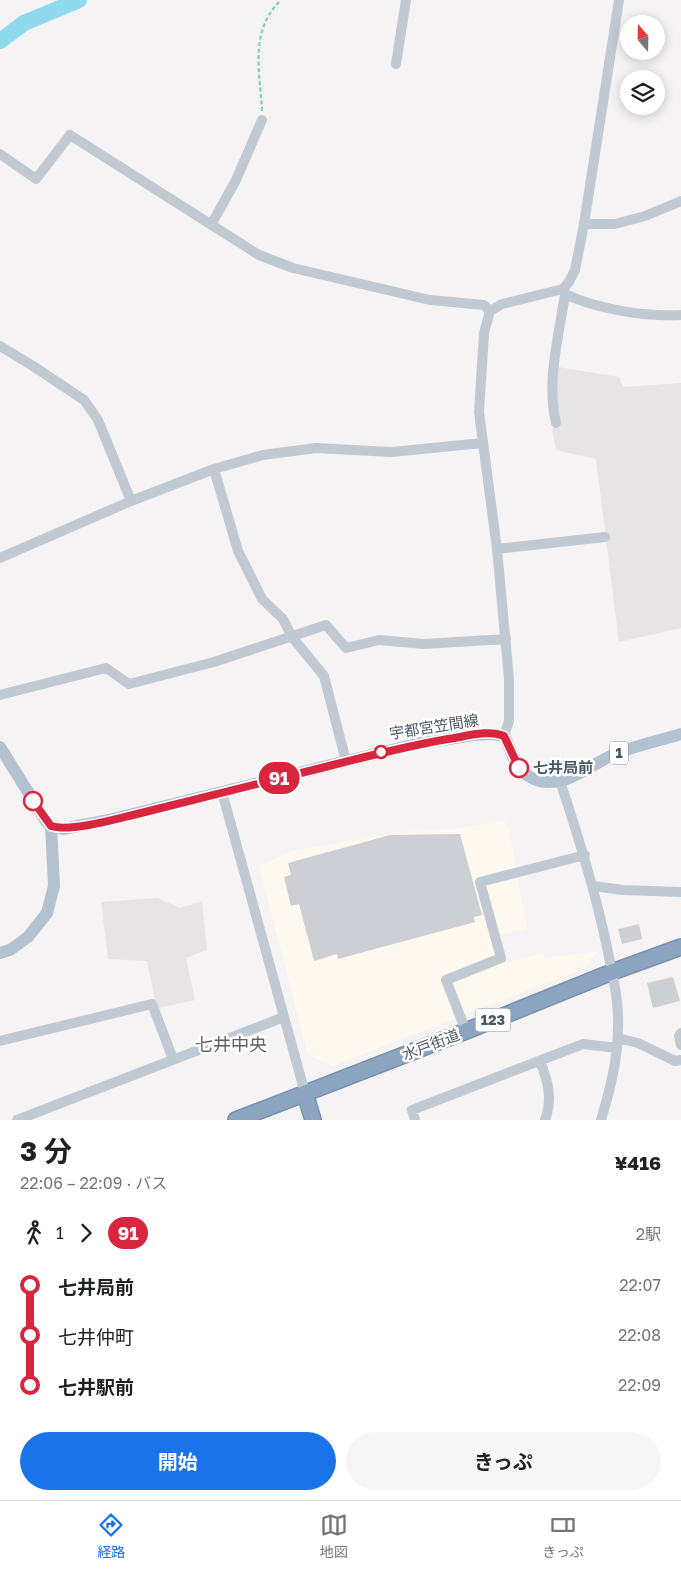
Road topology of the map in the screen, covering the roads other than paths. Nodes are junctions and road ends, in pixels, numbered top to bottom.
1 (406, 0) edge
2 (619, 0) edge
3 (396, 64) dead end
4 (262, 120) road end
5 (0, 154) edge
6 (681, 201) edge
7 (584, 224) junction
8 (211, 225) junction
9 (564, 291) junction
10 (490, 311) junction
11 (681, 315) edge
12 (0, 346) edge
13 (556, 423) dead end
14 (483, 443) junction
15 (214, 469) junction
16 (131, 501) junction
17 (605, 537) dead end
18 (497, 549) junction
19 (0, 558) edge
20 (292, 637) junction
21 (506, 640) junction
22 (0, 695) edge
23 (681, 734) edge
24 (504, 736) junction
25 (0, 747) edge
26 (346, 761) junction
27 (560, 781) junction
28 (222, 792) junction
29 (51, 826) junction
30 (585, 854) junction
31 (593, 886) junction
32 (681, 892) edge
33 (681, 947) edge
34 (0, 953) edge
35 (612, 972) junction
36 (284, 1017) junction
37 (466, 1031) junction
38 (681, 1033) edge
39 (0, 1041) edge
40 (617, 1043) junction
41 (681, 1045) edge
42 (173, 1058) junction
43 (681, 1060) edge
44 (540, 1061) junction
45 (305, 1093) junction
46 (17, 1120) edge
47 (236, 1120) edge
48 (313, 1120) edge
49 (415, 1120) edge
50 (545, 1120) edge
51 (601, 1120) edge

1 - 3 street
2 - 7 street
4 - 8 street
5 - 8 street
6 - 7 street
7 - 9 street
8 - 10 street
9 - 10 street
9 - 11 street
9 - 13 street
10 - 14 street
12 - 16 street
14 - 15 street
14 - 18 street
15 - 16 street
15 - 20 street
16 - 19 street
17 - 18 street
18 - 21 street
20 - 21 street
20 - 22 street
20 - 26 street
21 - 24 street
23 - 27 main road, 1
24 - 26 main road, 宇都宮笠間線
24 - 27 main road
25 - 29 main road
26 - 28 main road, 宇都宮笠間線
27 - 30 street
28 - 29 main road, 宇都宮笠間線
28 - 36 street
29 - 34 main road
30 - 31 street
30 - 37 street
31 - 32 street
31 - 35 street
33 - 35 highway, 水戸街道 / 123
35 - 37 highway, 水戸街道 / 123
35 - 40 street
36 - 42 street
36 - 45 street
37 - 45 highway, 水戸街道 / 123
38 - 41 street
39 - 42 street
40 - 43 street
40 - 44 street
40 - 51 street
42 - 46 street
44 - 49 street
44 - 50 street
45 - 47 highway, 水戸街道 / 123
45 - 48 highway

